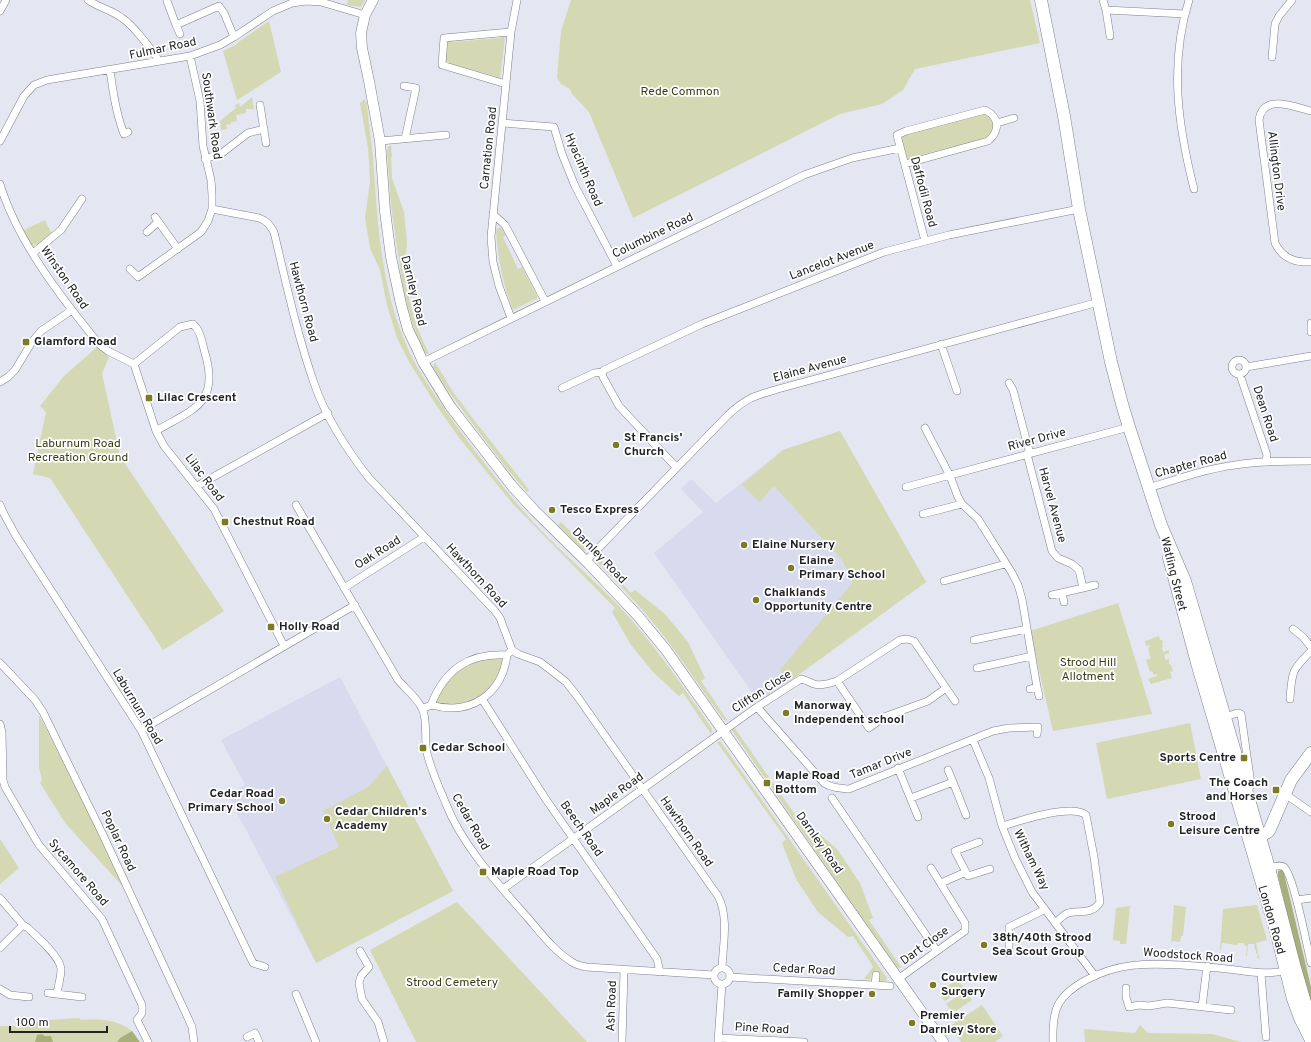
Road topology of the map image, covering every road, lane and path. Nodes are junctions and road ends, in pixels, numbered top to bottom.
1 (6, 0) edge
2 (88, 0) edge
3 (373, 0) edge
4 (517, 0) edge
5 (1041, 0) edge
6 (1103, 0) edge
7 (1189, 0) edge
8 (1292, 0) edge
9 (167, 1) dead end
10 (291, 2) edge
11 (1106, 10) junction
12 (0, 11) edge
13 (1185, 14) junction
14 (365, 15) junction
15 (176, 25) junction
16 (511, 32) junction
17 (180, 34) dead end
18 (1110, 36) dead end
19 (234, 38) junction
20 (190, 56) junction
21 (1272, 57) dead end
22 (159, 61) junction
23 (110, 70) junction
24 (506, 84) junction
25 (404, 86) dead end
26 (260, 105) dead end
27 (1311, 111) edge
28 (1014, 118) dead end
29 (503, 123) junction
30 (997, 123) junction
31 (264, 129) junction
32 (128, 132) dead end
33 (446, 135) dead end
34 (405, 139) junction
35 (0, 141) edge
36 (380, 141) junction
37 (266, 143) dead end
38 (900, 148) junction
39 (205, 158) junction
40 (905, 164) junction
41 (0, 184) edge
42 (1194, 189) dead end
43 (82, 199) dead end
44 (212, 209) junction
45 (1079, 209) junction
46 (493, 214) junction
47 (147, 232) dead end
48 (924, 241) junction
49 (178, 248) junction
50 (33, 253) junction
51 (1311, 262) edge
52 (617, 266) junction
53 (130, 269) dead end
54 (544, 301) junction
55 (1099, 302) junction
56 (72, 310) junction
57 (511, 318) junction
58 (1311, 323) edge
59 (1311, 332) edge
60 (941, 344) junction
61 (1311, 356) edge
62 (423, 362) junction
63 (134, 364) junction
64 (1246, 367) junction
65 (603, 371) junction
66 (1240, 374) junction
67 (0, 382) edge
68 (1009, 383) dead end
69 (562, 388) dead end
70 (957, 391) dead end
71 (328, 413) junction
72 (1129, 427) junction
73 (926, 428) dead end
74 (156, 431) junction
75 (1028, 454) junction
76 (1311, 460) edge
77 (1266, 461) junction
78 (676, 468) junction
79 (950, 476) junction
80 (197, 486) junction
81 (906, 487) dead end
82 (1149, 488) junction
83 (962, 504) junction
84 (0, 505) edge
85 (296, 505) dead end
86 (923, 514) dead end
87 (1161, 526) junction
88 (424, 537) junction
89 (586, 561) junction
90 (1005, 564) junction
91 (944, 581) dead end
92 (1095, 585) dead end
93 (344, 588) junction
94 (1083, 588) junction
95 (1062, 593) junction
96 (1052, 595) dead end
97 (1064, 602) dead end
98 (355, 605) junction
99 (1027, 629) junction
100 (1293, 629) dead end
101 (974, 640) dead end
102 (284, 646) junction
103 (1204, 647) junction
104 (1311, 647) edge
105 (1311, 651) edge
106 (510, 652) junction
107 (1032, 656) junction
108 (0, 663) edge
109 (977, 668) dead end
110 (837, 681) junction
111 (946, 688) junction
112 (1039, 696) dead end
113 (482, 699) junction
114 (1290, 699) dead end
115 (1207, 700) junction
116 (955, 701) dead end
117 (431, 705) junction
118 (757, 706) junction
119 (422, 709) junction
120 (1225, 717) junction
121 (0, 724) edge
122 (141, 730) junction
123 (724, 730) junction
124 (1037, 734) dead end
125 (973, 740) junction
126 (1311, 753) edge
127 (898, 768) junction
128 (948, 770) dead end
129 (0, 780) edge
130 (953, 782) junction
131 (5, 787) junction
132 (1232, 787) junction
133 (642, 789) junction
134 (1285, 794) junction
135 (832, 798) dead end
136 (911, 798) junction
137 (1311, 812) edge
138 (966, 815) dead end
139 (918, 817) dead end
140 (1002, 826) junction
141 (1260, 836) junction
142 (574, 838) junction
143 (979, 842) dead end
144 (1249, 842) joint
145 (931, 868) dead end
146 (1263, 869) junction
147 (990, 870) dead end
148 (966, 872) junction
149 (940, 883) junction
150 (503, 889) junction
151 (0, 898) edge
152 (1311, 898) edge
153 (1297, 900) junction
154 (1044, 910) junction
155 (1055, 924) junction
156 (23, 925) junction
157 (0, 948) edge
158 (937, 950) junction
159 (360, 951) dead end
160 (1009, 953) dead end
161 (1311, 963) edge
162 (1207, 966) junction
163 (265, 967) dead end
164 (722, 968) junction
165 (1290, 969) junction
166 (624, 970) junction
167 (660, 972) junction
168 (1261, 973) junction
169 (876, 975) dead end
170 (714, 976) junction
171 (1095, 976) junction
172 (730, 977) junction
173 (898, 979) junction
174 (722, 984) junction
175 (875, 985) junction
176 (890, 986) dead end
177 (1126, 988) dead end
178 (0, 989) edge
179 (48, 993) dead end
180 (57, 994) junction
181 (296, 994) dead end
182 (29, 997) dead end
183 (82, 997) dead end
184 (1202, 1007) junction
185 (1231, 1010) dead end
186 (1311, 1022) edge
187 (247, 1037) dead end
188 (1266, 1037) dead end
189 (718, 1040) edge
190 (1311, 1040) edge
191 (148, 1042) edge
192 (194, 1042) edge
193 (259, 1042) edge
194 (316, 1042) edge
195 (384, 1042) edge
196 (622, 1042) edge
197 (804, 1042) edge
198 (943, 1042) edge
199 (1053, 1042) edge

1 - 12 street
2 - 22 street
3 - 14 street, Darnley Road
4 - 16 street, Carnation Road
5 - 45 main road
6 - 11 street
7 - 13 street
8 - 21 street
9 - 15 street
10 - 14 street, Fulmar Road
10 - 19 street, Fulmar Road
11 - 13 street
11 - 18 street
13 - 42 street
14 - 36 street, Darnley Road
15 - 17 street
15 - 19 street
16 - 24 street, Carnation Road
16 - 24 street
19 - 20 street, Fulmar Road
20 - 22 street, Fulmar Road
20 - 39 street, Southwark Road
22 - 23 street, Fulmar Road
23 - 32 street
23 - 35 street, Fulmar Road
24 - 29 street, Carnation Road
25 - 34 street
26 - 31 street
27 - 51 street, Allington Drive
28 - 30 street
29 - 46 street, Carnation Road
29 - 52 street, Hyacinth Road
30 - 38 street
30 - 40 street
31 - 37 street
31 - 39 street
33 - 34 street
34 - 36 street
36 - 62 street, Darnley Road
38 - 40 street, Daffodil Road
38 - 52 street, Columbine Road
39 - 44 street, Southwark Road
40 - 48 street, Daffodil Road
41 - 50 street, Winston Road
43 - 50 street
44 - 49 street, Southwark Road
44 - 71 street, Hawthorn Road
45 - 48 street, Lancelot Avenue
45 - 55 main road
46 - 54 street
46 - 57 street, Carnation Road
47 - 49 street
48 - 65 street, Lancelot Avenue
49 - 53 street, Southwark Road
50 - 56 street, Winston Road
52 - 54 street, Columbine Road
54 - 57 street, Columbine Road
55 - 60 street, Elaine Avenue
55 - 72 main road
56 - 63 street, Winston Road
56 - 67 street
57 - 62 street, Columbine Road
58 - 59 street
60 - 70 street
60 - 78 street, Elaine Avenue
61 - 64 street
62 - 89 street, Darnley Road
63 - 74 street, Lilac Road
63 - 74 street
64 - 66 street, Dean Road
64 - 66 street, Dean Road
65 - 69 street, Lancelot Avenue
65 - 78 street
66 - 77 street, Dean Road
68 - 75 street, Harvel Avenue
71 - 80 street
71 - 88 street, Hawthorn Road
72 - 75 street, River Drive
72 - 82 main road
73 - 79 street
74 - 80 street, Lilac Road
75 - 79 street, River Drive
75 - 94 street, Harvel Avenue
76 - 77 street, Chapter Road
77 - 82 street, Chapter Road
78 - 89 street, Elaine Avenue
79 - 81 street, River Drive
79 - 83 street
80 - 102 street, Lilac Road
82 - 87 main road
83 - 86 street
83 - 90 street
84 - 122 street, Laburnum Road
85 - 93 street
87 - 103 main road, Watling Street
87 - 115 main road, Watling Street
88 - 93 street, Oak Road
88 - 106 street, Hawthorn Road
89 - 123 street, Darnley Road
90 - 91 street
90 - 99 street
92 - 94 street
93 - 98 street
94 - 95 street
95 - 96 street
95 - 97 street
98 - 102 street
98 - 119 street
99 - 101 street
99 - 107 street
100 - 104 street
102 - 122 street
103 - 115 main road, Watling Street
103 - 120 main road, Watling Street
105 - 114 street
106 - 113 street
106 - 117 street
106 - 133 street, Hawthorn Road
107 - 109 street
107 - 112 street
108 - 192 street, Poplar Road
110 - 111 street
110 - 111 street, Clifton Close
110 - 118 street, Clifton Close
111 - 116 street, Clifton Close
113 - 117 street
113 - 142 street, Beech Road
115 - 132 main road, Watling Street
117 - 119 street
118 - 123 street, Clifton Close
118 - 127 street, Tamar Drive
119 - 150 street, Cedar Road
120 - 132 main road, Watling Street
120 - 141 main road, Watling Street
121 - 131 street, Sycamore Road
122 - 163 street, Laburnum Road
123 - 133 street, Maple Road
123 - 173 street, Darnley Road
124 - 125 street, Tamar Drive
125 - 127 street, Tamar Drive
125 - 140 street, Witham Way
126 - 134 main road
127 - 136 street
128 - 130 street
129 - 131 street, Sycamore Road
130 - 136 street
130 - 138 street
131 - 191 street, Sycamore Road
132 - 144 main road, Watling Street
133 - 142 street, Maple Road
133 - 164 street, Hawthorn Road
134 - 137 street
134 - 141 main road
135 - 158 street
136 - 139 street
140 - 154 street, Witham Way
140 - 155 street
141 - 146 main road, London Road
142 - 150 street, Maple Road
142 - 167 street, Beech Road
143 - 148 street
144 - 146 main road, London Road
145 - 149 street, Dart Close
146 - 153 street
146 - 165 main road, London Road
146 - 165 main road, London Road
147 - 148 street
148 - 149 street
149 - 158 street, Dart Close
150 - 166 street, Cedar Road
151 - 156 street
152 - 153 street
153 - 161 street
154 - 155 street, Witham Way
154 - 160 street
155 - 171 street, Witham Way
156 - 157 street
156 - 180 street
158 - 173 street, Dart Close
159 - 195 street
162 - 168 street, Woodstock Road
162 - 171 street, Woodstock Road
162 - 184 street
164 - 170 street
164 - 172 street
165 - 168 street, Woodstock Road
165 - 186 main road, London Road
165 - 190 main road, London Road
166 - 167 street, Cedar Road
166 - 196 street, Ash Road
167 - 170 street, Cedar Road
168 - 188 street
169 - 175 street
170 - 174 street
171 - 199 street, Woodstock Road
172 - 174 street
172 - 175 street, Cedar Road
173 - 198 street, Darnley Road
174 - 189 street
175 - 176 street, Cedar Road
177 - 184 street
178 - 182 street
179 - 180 street
180 - 183 street
181 - 194 street
184 - 185 street
187 - 193 street
189 - 197 street, Pine Road

